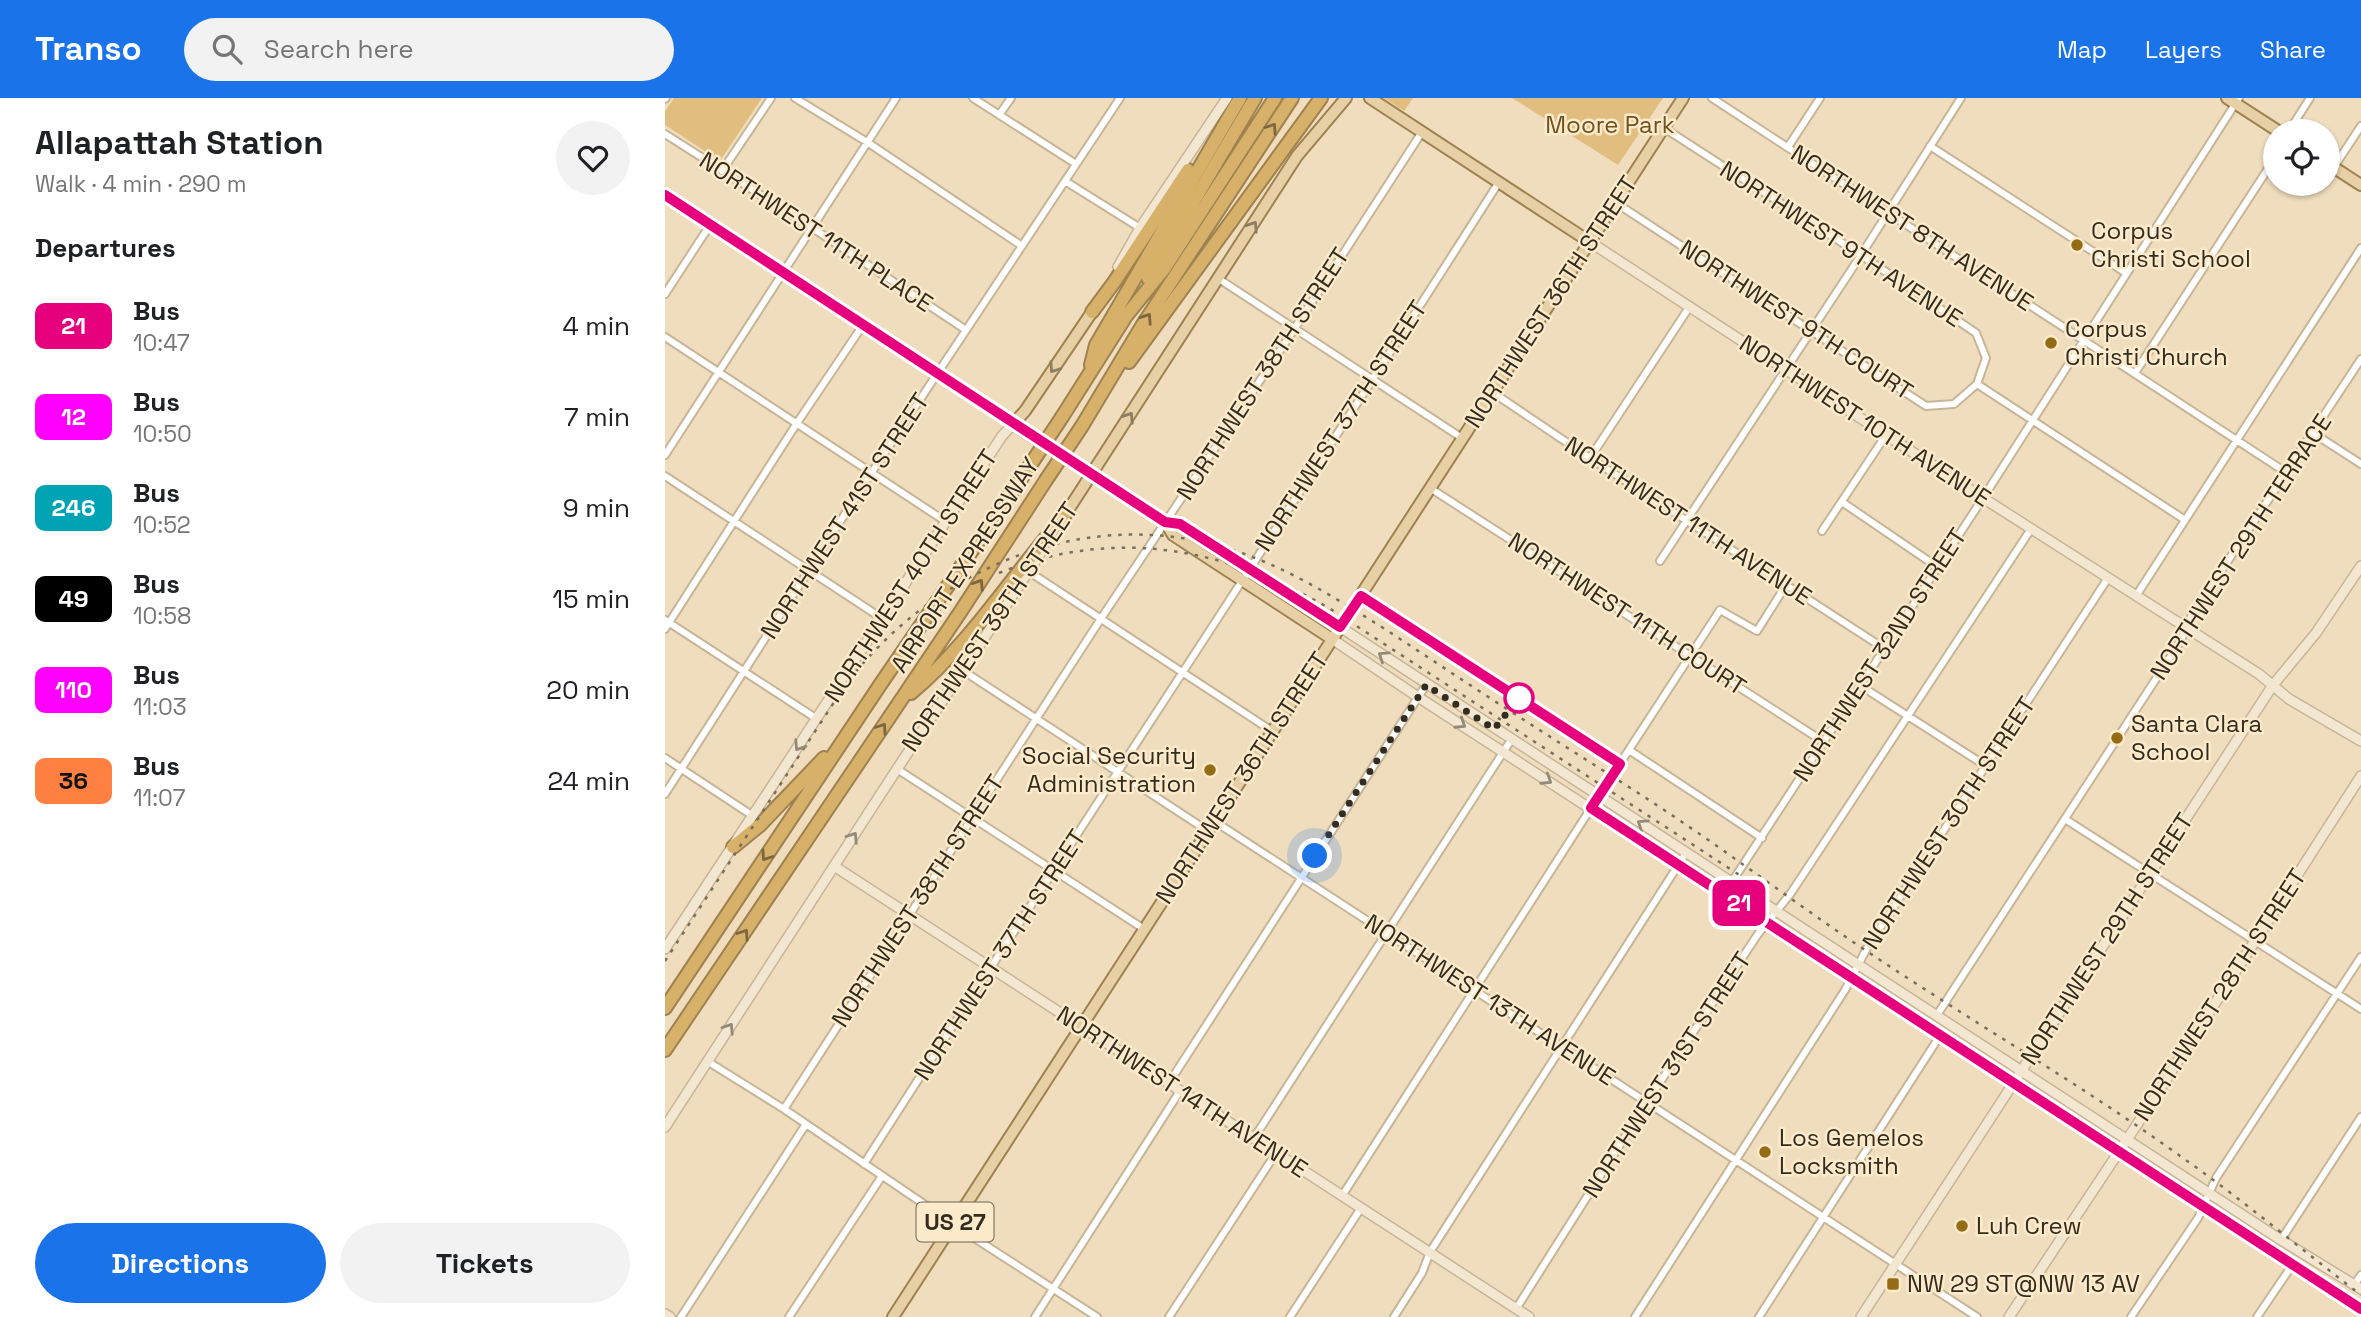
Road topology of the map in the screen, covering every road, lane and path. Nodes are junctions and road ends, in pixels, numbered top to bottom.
1 (771, 98) edge
2 (795, 98) edge
3 (896, 98) edge
4 (973, 98) edge
5 (1011, 98) edge
6 (1119, 98) edge
7 (1227, 98) edge
8 (1239, 98) edge
9 (1255, 98) edge
10 (1275, 98) edge
11 (1292, 98) edge
12 (1346, 98) edge
13 (1370, 98) edge
14 (1683, 98) edge
15 (1712, 98) edge
16 (1820, 98) edge
17 (1961, 98) edge
18 (2310, 98) edge
19 (1315, 100) edge
20 (2234, 100) edge
21 (999, 115) junction
22 (2297, 119) edge
23 (2263, 120) edge
24 (2361, 126) edge
25 (1664, 128) junction
26 (1422, 132) junction
27 (665, 134) edge
28 (867, 142) junction
29 (1930, 146) junction
30 (1788, 147) junction
31 (2340, 153) edge
32 (1076, 164) junction
33 (722, 171) junction
34 (2340, 171) edge
35 (2263, 176) edge
36 (1065, 181) junction
37 (1499, 182) junction
38 (2361, 185) edge
39 (665, 195) edge
40 (1616, 203) junction
41 (1888, 214) junction
42 (710, 225) junction
43 (811, 227) junction
44 (1140, 228) junction
45 (1590, 242) junction
46 (1022, 246) junction
47 (2361, 248) edge
48 (1861, 255) junction
49 (784, 272) junction
50 (2126, 272) junction
51 (1219, 279) junction
52 (665, 294) edge
53 (1690, 306) junction
54 (1091, 312) junction
55 (1126, 316) junction
56 (863, 325) junction
57 (1295, 328) junction
58 (966, 330) junction
59 (1812, 330) junction
60 (665, 337) edge
61 (2084, 339) junction
62 (2361, 359) edge
63 (1786, 369) junction
64 (719, 372) junction
65 (2135, 373) junction
66 (938, 374) junction
67 (1087, 378) junction
68 (1372, 379) junction
69 (1977, 384) junction
70 (1492, 392) junction
71 (1101, 398) junction
72 (2032, 418) junction
73 (797, 423) junction
74 (1013, 424) junction
75 (2313, 433) junction
76 (1886, 435) junction
77 (1462, 438) junction
78 (2237, 440) junction
79 (665, 455) edge
80 (1590, 458) junction
81 (2361, 464) edge
82 (872, 471) junction
83 (2287, 473) junction
84 (1092, 474) junction
85 (665, 476) edge
86 (1430, 488) junction
87 (1983, 498) junction
88 (1842, 502) junction
89 (1065, 515) junction
90 (1688, 520) junction
91 (2185, 520) junction
92 (945, 521) junction
93 (734, 522) junction
94 (1165, 522) junction
95 (2031, 529) junction
96 (1822, 531) dead end
97 (1660, 562) dead end
98 (1936, 566) junction
99 (2361, 566) edge
100 (1248, 569) junction
101 (809, 571) junction
102 (1028, 571) junction
103 (2108, 578) junction
104 (1242, 581) junction
105 (1786, 585) junction
106 (2136, 597) junction
107 (883, 619) junction
108 (1100, 620) junction
109 (666, 624) edge
110 (1340, 627) junction
111 (2186, 629) junction
112 (1332, 639) junction
113 (1885, 649) junction
114 (1690, 654) junction
115 (962, 670) junction
116 (745, 672) junction
117 (1184, 673) junction
118 (1426, 685) junction
119 (2273, 685) junction
120 (1861, 686) junction
121 (1418, 697) junction
122 (900, 702) junction
123 (1907, 716) junction
124 (858, 718) junction
125 (817, 719) junction
126 (1037, 719) junction
127 (1272, 731) junction
128 (1511, 740) junction
129 (2361, 741) edge
130 (1824, 742) junction
131 (1629, 750) junction
132 (1503, 751) junction
133 (665, 758) edge
134 (1986, 766) junction
135 (681, 769) junction
136 (897, 769) junction
137 (1119, 773) junction
138 (2361, 776) edge
139 (665, 794) edge
140 (1599, 795) junction
141 (1591, 808) junction
142 (753, 816) junction
143 (972, 818) junction
144 (2066, 819) junction
145 (1211, 826) junction
146 (1762, 838) junction
147 (733, 847) junction
148 (1686, 853) junction
149 (1679, 864) junction
150 (834, 866) junction
151 (1055, 871) junction
152 (2150, 873) junction
153 (1301, 877) junction
154 (1732, 883) junction
155 (1724, 894) junction
156 (1776, 911) junction
157 (909, 916) junction
158 (1768, 922) junction
159 (1144, 929) junction
160 (1387, 933) junction
161 (2254, 940) junction
162 (665, 949) edge
163 (2361, 957) edge
164 (1858, 965) junction
165 (990, 969) junction
166 (1852, 976) junction
167 (1473, 990) junction
168 (2337, 993) junction
169 (1888, 1000) junction
170 (665, 1008) edge
171 (2361, 1009) edge
172 (1937, 1015) junction
173 (1081, 1027) junction
174 (1941, 1034) junction
175 (1561, 1046) junction
176 (1985, 1047) junction
177 (665, 1050) edge
178 (707, 1062) junction
179 (2021, 1070) junction
180 (2013, 1081) junction
181 (1169, 1083) junction
182 (1180, 1091) junction
183 (1647, 1102) junction
184 (784, 1109) junction
185 (2361, 1117) edge
186 (806, 1125) junction
187 (665, 1126) edge
188 (1254, 1138) junction
189 (2128, 1139) junction
190 (2120, 1150) junction
191 (1276, 1153) junction
192 (1736, 1160) junction
193 (864, 1164) junction
194 (882, 1176) junction
195 (2210, 1193) junction
196 (1342, 1196) junction
197 (2204, 1206) junction
198 (1361, 1208) junction
199 (1823, 1217) junction
200 (954, 1223) junction
201 (2281, 1240) junction
202 (1430, 1252) junction
203 (1896, 1263) junction
204 (2293, 1264) junction
205 (2361, 1275) edge
206 (2358, 1287) edge
207 (1054, 1289) junction
208 (2361, 1308) edge
209 (665, 1314) edge
210 (1521, 1314) edge
211 (670, 1317) edge
212 (681, 1317) edge
213 (789, 1317) edge
214 (893, 1317) edge
215 (1035, 1317) edge
216 (1097, 1317) edge
217 (1170, 1317) edge
218 (1290, 1317) edge
219 (1394, 1317) edge
220 (1635, 1317) edge
221 (1759, 1317) edge
222 (1861, 1317) edge
223 (1977, 1317) edge
224 (2009, 1317) edge
225 (2131, 1317) edge
226 (2257, 1317) edge

1 - 33 street
2 - 28 street
3 - 28 street
4 - 21 street
5 - 21 street
6 - 32 street, NORTHWEST 41ST STREET
7 - 44 main road, NORTHWEST 40TH STREET
8 - 54 highway
8 - 67 highway
9 - 55 highway
10 - 55 highway, AIRPORT EXPRESSWAY
71 -> 11 highway, AIRPORT EXPRESSWAY
51 -> 12 main road, NORTHWEST 39TH STREET
13 - 26 main road, NORTHWEST 10TH AVENUE
14 - 25 main road, NORTHWEST 36TH STREET / US 27
15 - 30 street, NORTHWEST 8TH AVENUE
16 - 30 street
17 - 29 street
18 - 22 street
19 - 71 highway
20 - 23 main road
20 - 50 street, NORTHWEST 32ND STREET
21 - 32 street
24 - 31 street
25 - 40 main road, NORTHWEST 36TH STREET / US 27
25 - 48 street, NORTHWEST 9TH AVENUE
26 - 37 main road, NORTHWEST 10TH AVENUE
26 - 57 street, NORTHWEST 38TH STREET
27 - 33 street, NORTHWEST 11TH PLACE
28 - 43 street
28 - 46 street
29 - 41 street
29 - 50 street
30 - 41 street, NORTHWEST 8TH AVENUE
32 - 36 street, NORTHWEST 41ST STREET
33 - 43 street, NORTHWEST 11TH PLACE
34 - 38 main road
35 - 65 street
36 - 44 street
36 - 46 street, NORTHWEST 41ST STREET
37 - 45 main road, NORTHWEST 10TH AVENUE
37 - 68 street, NORTHWEST 37TH STREET
39 - 42 main road
40 - 45 main road, NORTHWEST 36TH STREET / US 27
40 - 59 street, NORTHWEST 9TH COURT
41 - 48 street
41 - 61 street, NORTHWEST 8TH AVENUE
42 - 49 main road
42 - 52 street
43 - 49 street
43 - 58 street, NORTHWEST 11TH PLACE
44 - 54 main road, NORTHWEST 40TH STREET
45 - 53 main road, NORTHWEST 10TH AVENUE
45 - 70 main road, NORTHWEST 36TH STREET / US 27
46 - 58 street, NORTHWEST 41ST STREET
47 - 78 street
48 - 59 street
48 - 69 street, NORTHWEST 9TH AVENUE
49 - 56 main road
49 - 64 street
50 - 61 street, NORTHWEST 32ND STREET
51 - 57 street
84 -> 51 main road, NORTHWEST 39TH STREET
53 - 63 main road, NORTHWEST 10TH AVENUE
53 - 80 street
54 -> 74 main road, NORTHWEST 40TH STREET
55 - 67 highway, AIRPORT EXPRESSWAY
56 - 66 main road
56 - 73 street
57 - 68 street
57 - 94 street, NORTHWEST 38TH STREET
58 - 66 street, NORTHWEST 41ST STREET
59 - 63 street
59 - 69 street, NORTHWEST 9TH COURT
60 - 64 street
61 - 65 street, NORTHWEST 8TH AVENUE
61 - 72 street, NORTHWEST 32ND STREET
62 - 75 street, NORTHWEST 29TH TERRACE
63 - 76 main road, NORTHWEST 10TH AVENUE
63 - 90 street
64 - 73 street
64 - 79 street
65 - 78 street, NORTHWEST 8TH AVENUE
66 - 74 main road
66 - 82 street, NORTHWEST 41ST STREET
67 - 124 highway, AIRPORT EXPRESSWAY, bridge
68 - 77 street
68 - 100 street, NORTHWEST 37TH STREET
69 - 72 street
70 - 77 main road, NORTHWEST 36TH STREET / US 27
70 - 80 street, NORTHWEST 11TH AVENUE
122 -> 71 highway, AIRPORT EXPRESSWAY, bridge
72 - 87 street, NORTHWEST 32ND STREET
72 - 91 street
73 - 82 street
73 - 93 street
74 - 84 main road
74 - 92 main road, NORTHWEST 40TH STREET
75 - 81 street
75 - 83 street, NORTHWEST 29TH TERRACE
76 - 87 main road, NORTHWEST 10TH AVENUE
76 - 88 street
77 - 86 main road, NORTHWEST 36TH STREET / US 27
78 - 83 street, NORTHWEST 8TH AVENUE
78 - 91 street
80 - 90 street, NORTHWEST 11TH AVENUE
82 - 92 street
82 - 101 street, NORTHWEST 41ST STREET
83 - 111 street, NORTHWEST 29TH TERRACE
84 - 89 main road, NORTHWEST 39TH STREET
84 - 94 main road
85 - 93 street
86 - 110 main road, NORTHWEST 36TH STREET / US 27
86 - 114 street, NORTHWEST 11TH COURT
87 - 95 main road, NORTHWEST 10TH AVENUE
87 - 98 street, NORTHWEST 32ND STREET
88 - 96 street
88 - 98 street
89 - 102 main road, NORTHWEST 39TH STREET
89 - 122 highway
90 - 97 street
90 - 105 street, NORTHWEST 11TH AVENUE
91 - 106 street
92 - 107 main road, NORTHWEST 40TH STREET
93 - 101 street
93 - 109 street
94 - 100 main road
94 - 104 main road
94 - 108 street, NORTHWEST 38TH STREET
95 - 103 main road, NORTHWEST 10TH AVENUE
95 - 123 street, NORTHWEST 31ST STREET
98 - 113 street, NORTHWEST 32ND STREET
99 - 119 main road, NORTHWEST 29TH STREET
100 - 104 street, NORTHWEST 37TH STREET
100 - 110 main road
101 - 107 street
101 - 116 street, NORTHWEST 41ST STREET
102 - 108 street
102 - 115 main road, NORTHWEST 39TH STREET
103 - 106 main road, NORTHWEST 10TH AVENUE
103 - 134 street, NORTHWEST 30TH STREET
104 - 112 main road
104 - 117 street, NORTHWEST 37TH STREET
105 - 113 street, NORTHWEST 11TH AVENUE
105 - 114 street
106 - 111 main road, NORTHWEST 10TH AVENUE
107 - 125 main road, NORTHWEST 40TH STREET
108 - 117 street
108 - 126 street, NORTHWEST 38TH STREET
109 - 116 street
110 - 112 main road, NORTHWEST 36TH STREET / US 27
118 -> 110 main road
111 - 119 main road, NORTHWEST 10TH AVENUE
111 - 144 street, NORTHWEST 29TH TERRACE
112 - 121 main road
112 - 127 main road, NORTHWEST 36TH STREET / US 27
113 - 120 street, NORTHWEST 32ND STREET
114 - 130 street, NORTHWEST 11TH COURT
114 - 131 street
115 - 126 street, NORTHWEST 13TH AVENUE
115 - 136 main road, NORTHWEST 39TH STREET
116 - 125 street
116 - 135 street, NORTHWEST 41ST STREET
117 - 127 street
117 - 137 street, NORTHWEST 37TH STREET
118 - 121 street
118 - 128 main road
119 - 129 main road, NORTHWEST 10TH AVENUE
119 - 152 main road, NORTHWEST 29TH STREET
120 - 123 street
120 - 130 street, NORTHWEST 32ND STREET
121 -> 132 main road
121 - 153 street
177 -> 122 highway, AIRPORT EXPRESSWAY
123 - 134 street
123 - 156 street, NORTHWEST 31ST STREET
124 - 147 highway
124 -> 170 highway, AIRPORT EXPRESSWAY
125 -> 142 main road, NORTHWEST 40TH STREET
126 - 137 street, NORTHWEST 13TH AVENUE
126 - 143 street, NORTHWEST 38TH STREET
127 - 145 main road, NORTHWEST 36TH STREET / US 27
128 - 132 street
128 - 140 main road
130 - 146 street, NORTHWEST 32ND STREET
131 - 140 street
131 - 146 street
132 -> 141 main road
132 - 160 street
133 - 135 street
134 - 164 street, NORTHWEST 30TH STREET
135 - 139 street, NORTHWEST 41ST STREET
135 - 142 street
136 - 143 street
150 -> 136 main road, NORTHWEST 39TH STREET
137 - 145 street, NORTHWEST 13TH AVENUE
137 - 151 street, NORTHWEST 37TH STREET
138 - 161 main road, NORTHWEST 28TH STREET
140 - 141 street
148 -> 140 main road
141 - 149 main road
141 - 167 street
142 - 147 main road, NORTHWEST 40TH STREET
143 - 151 street
143 - 157 street, NORTHWEST 38TH STREET
144 - 152 street
144 - 172 street, NORTHWEST 29TH TERRACE
145 - 153 street, NORTHWEST 13TH AVENUE
145 - 159 main road, NORTHWEST 36TH STREET / US 27
146 - 154 street, NORTHWEST 32ND STREET
147 - 162 main road, NORTHWEST 40TH STREET
148 - 149 street
148 - 154 main road
149 - 155 main road
149 - 175 street
150 - 157 main road, NORTHWEST 14TH AVENUE
178 -> 150 main road, NORTHWEST 39TH STREET
151 - 159 street
151 - 165 street, NORTHWEST 37TH STREET
152 - 161 street
152 - 179 main road, NORTHWEST 29TH STREET
153 - 160 street, NORTHWEST 13TH AVENUE
153 - 181 street
154 - 155 street, NORTHWEST 32ND STREET
154 - 156 main road
155 - 158 main road
156 - 158 street, NORTHWEST 31ST STREET
156 - 164 main road
157 - 165 main road, NORTHWEST 14TH AVENUE
157 - 184 street, NORTHWEST 38TH STREET
158 - 166 main road
158 - 183 street, NORTHWEST 31ST STREET
159 - 173 main road, NORTHWEST 36TH STREET / US 27
160 - 167 street, NORTHWEST 13TH AVENUE
160 - 188 street
161 - 168 street
161 - 189 main road, NORTHWEST 28TH STREET
163 - 168 street
164 - 166 street, NORTHWEST 30TH STREET
164 - 172 main road
165 - 173 main road, NORTHWEST 14TH AVENUE
165 - 193 street, NORTHWEST 37TH STREET
166 - 169 main road
166 - 192 street, NORTHWEST 30TH STREET
167 - 175 street, NORTHWEST 13TH AVENUE
167 - 196 street
168 - 171 street
168 - 195 street
169 - 172 main road
169 - 174 main road
172 - 176 main road
173 - 181 main road, NORTHWEST 14TH AVENUE
173 - 200 main road, NORTHWEST 36TH STREET / US 27
174 - 176 main road
174 - 180 main road
174 - 199 street
175 - 183 street, NORTHWEST 13TH AVENUE
175 - 202 street
176 - 179 main road
178 - 184 street
178 - 187 main road, NORTHWEST 39TH STREET
179 - 180 main road, NORTHWEST 29TH STREET
179 - 189 main road
180 - 190 main road
180 - 203 main road, NORTHWEST 29TH STREET
181 - 182 main road, NORTHWEST 14TH AVENUE
182 - 188 main road, NORTHWEST 14TH AVENUE
182 - 207 street
183 - 192 street, NORTHWEST 13TH AVENUE
183 - 210 street, NORTHWEST 31ST STREET
184 - 186 street
185 - 201 street
186 - 193 street
186 - 212 street
188 - 191 main road, NORTHWEST 14TH AVENUE
189 - 190 main road, NORTHWEST 28TH STREET
189 - 195 main road
190 - 197 main road
190 - 224 main road, NORTHWEST 28TH STREET
191 - 196 main road, NORTHWEST 14TH AVENUE
191 - 217 street
192 - 199 street, NORTHWEST 13TH AVENUE
192 - 220 street, NORTHWEST 30TH STREET
193 - 194 street
194 - 200 street
194 - 213 street
195 - 197 street
195 - 201 main road
196 - 198 main road, NORTHWEST 14TH AVENUE
197 - 204 main road
197 - 225 street
198 - 202 main road, NORTHWEST 14TH AVENUE
198 - 218 street
199 - 203 street, NORTHWEST 13TH AVENUE
199 - 221 street
200 - 207 street
200 - 214 main road, NORTHWEST 36TH STREET / US 27
201 - 206 main road
202 - 210 main road, NORTHWEST 14TH AVENUE
202 - 219 street
203 - 222 main road, NORTHWEST 29TH STREET
203 - 223 street, NORTHWEST 13TH AVENUE
204 - 208 main road
204 - 226 street
205 - 206 street
207 - 215 street
207 - 216 street
209 - 211 main road

